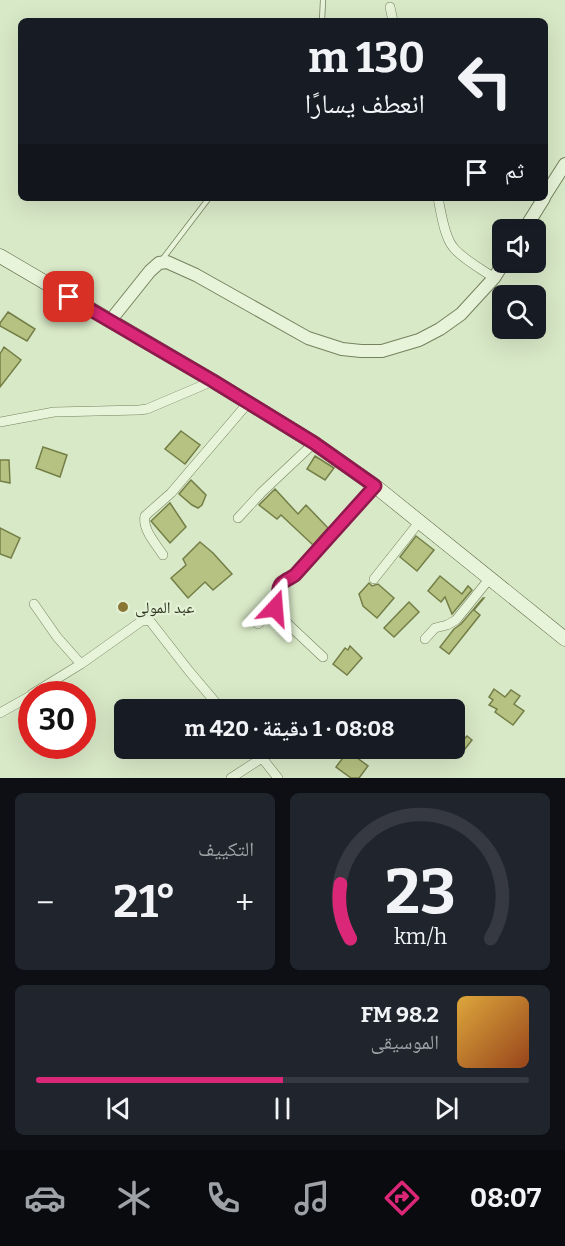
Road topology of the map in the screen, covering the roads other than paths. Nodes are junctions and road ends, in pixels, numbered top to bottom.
1 (323, 0) edge
2 (390, 7) dead end
3 (322, 18) edge
4 (392, 18) edge
5 (565, 164) edge
6 (548, 192) edge
7 (207, 201) edge
8 (439, 201) edge
9 (542, 201) edge
10 (531, 219) edge
11 (0, 256) edge
12 (159, 263) junction
13 (497, 273) edge
14 (494, 278) junction
15 (110, 321) junction
16 (213, 381) junction
17 (248, 404) junction
18 (0, 422) edge
19 (314, 443) junction
20 (375, 486) junction
21 (238, 518) dead end
22 (420, 521) junction
23 (163, 555) dead end
24 (490, 578) junction
25 (374, 579) dead end
26 (34, 604) dead end
27 (273, 610) junction
28 (258, 624) dead end
29 (425, 639) dead end
30 (565, 639) edge
31 (323, 657) dead end
32 (81, 664) junction
33 (54, 681) edge
34 (213, 699) edge
35 (18, 702) edge
36 (2, 710) edge
37 (260, 759) edge
38 (263, 759) edge
39 (231, 778) edge
40 (278, 778) edge

1 - 3 lane
2 - 4 street
5 - 6 street
7 - 12 lane
8 - 14 street
9 - 10 street
11 - 15 main road
12 - 14 street
12 - 15 street
13 - 14 street
15 - 16 main road
16 - 17 main road
16 - 18 street
17 - 19 main road
17 - 23 street
19 - 20 main road
19 - 21 street
20 - 22 main road
20 - 27 street
22 - 24 main road
22 - 25 street
24 - 29 street
24 - 30 main road
26 - 32 street
27 - 28 street
27 - 31 street
32 - 33 street
32 - 34 street
35 - 36 street
37 - 39 street
38 - 40 street

